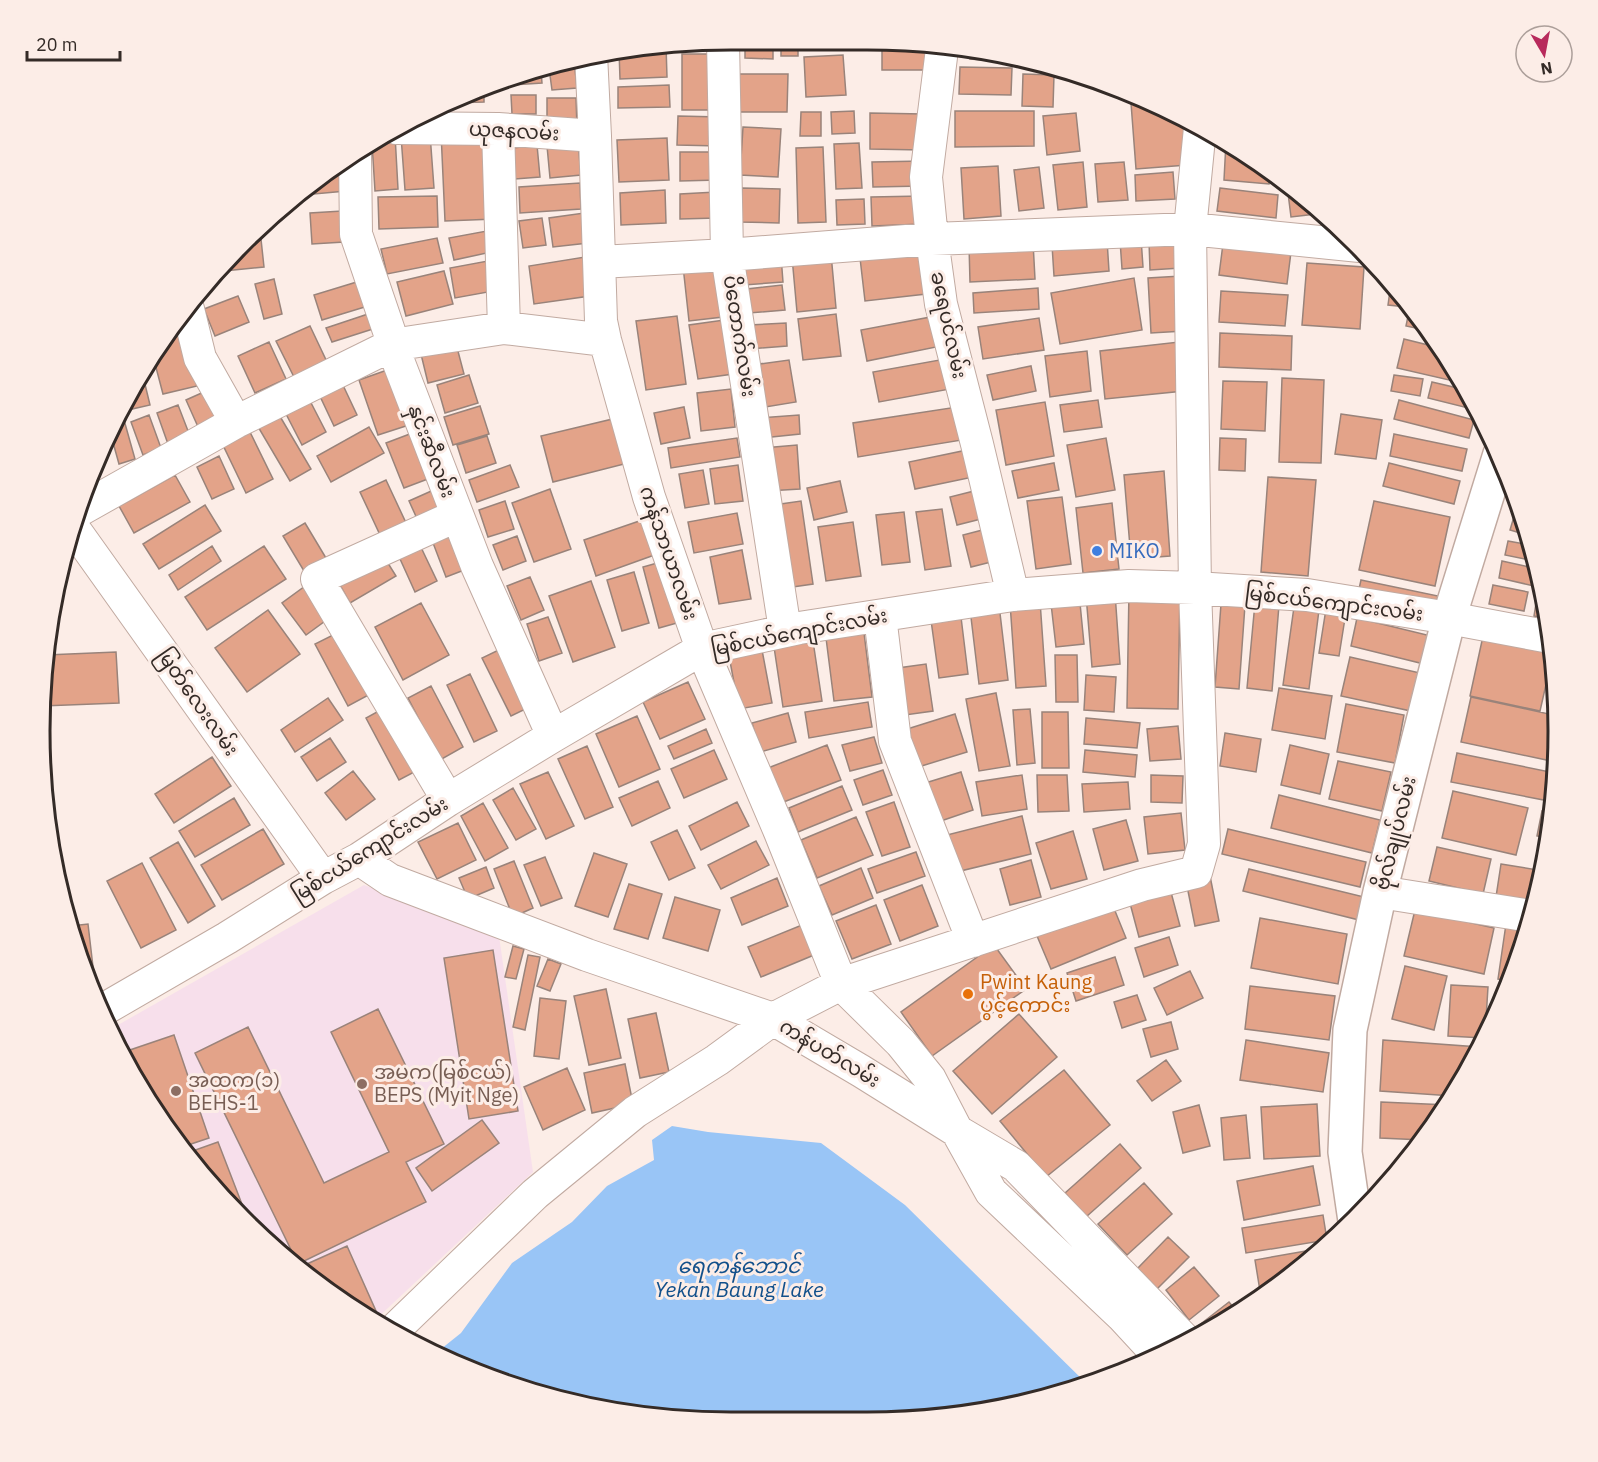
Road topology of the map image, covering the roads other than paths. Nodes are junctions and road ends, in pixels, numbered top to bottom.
1 (723, 50) edge
2 (941, 54) edge
3 (592, 65) edge
4 (414, 128) edge
5 (498, 129) junction
6 (595, 136) junction
7 (1199, 136) edge
8 (355, 162) edge
9 (1191, 229) junction
10 (932, 239) junction
11 (1344, 244) edge
12 (727, 255) junction
13 (600, 262) junction
14 (190, 316) edge
15 (504, 328) junction
16 (605, 340) junction
17 (392, 345) junction
18 (236, 422) junction
19 (1498, 471) edge
20 (88, 505) edge
21 (456, 516) junction
22 (79, 536) edge
23 (1195, 588) junction
24 (1013, 595) junction
25 (880, 616) junction
26 (1449, 618) junction
27 (785, 630) junction
28 (1542, 635) edge
29 (702, 649) junction
30 (553, 736) junction
31 (448, 800) junction
32 (359, 859) junction
33 (323, 878) junction
34 (1380, 891) junction
35 (1523, 915) edge
36 (973, 941) junction
37 (841, 984) junction
38 (108, 1007) edge
39 (773, 1019) junction
40 (957, 1131) junction
41 (1353, 1208) edge
42 (399, 1326) edge
43 (1181, 1335) edge
44 (1153, 1349) edge

1 - 12 street, ပိတောက်လမ်း
2 - 10 street, ခရေပင်လမ်း
3 - 6 street, ကန်သာယာလမ်း
4 - 5 street, ယုဇနလမ်း
5 - 6 street, ယုဇနလမ်း
5 - 15 street
6 - 13 street, ကန်သာယာလမ်း
7 - 9 street
8 - 17 street, နှင်းဆီလမ်း
9 - 10 street
9 - 11 street
9 - 23 street
10 - 12 street
10 - 24 street, ခရေပင်လမ်း
12 - 13 street
12 - 27 street, ပိတောက်လမ်း
13 - 16 street, ကန်သာယာလမ်း
14 - 18 street
15 - 16 street
15 - 17 street
16 - 29 street, ကန်သာယာလမ်း
17 - 18 street
17 - 21 street, နှင်းဆီလမ်း
18 - 20 street
19 - 26 main road, ဗိုလ်ချုပ်လမ်း
21 - 30 street, နှင်းဆီလမ်း
21 - 31 street
22 - 33 street, မြတ်လေးလမ်း
23 - 24 street, မြစ်ငယ်ကျောင်းလမ်း
23 - 26 street, မြစ်ငယ်ကျောင်းလမ်း
23 - 36 street
24 - 25 street, မြစ်ငယ်ကျောင်းလမ်း
25 - 27 street, မြစ်ငယ်ကျောင်းလမ်း
25 - 36 street
26 - 28 street, မြစ်ငယ်ကျောင်းလမ်း
26 - 34 main road, ဗိုလ်ချုပ်လမ်း
27 - 29 street, မြစ်ငယ်ကျောင်းလမ်း
29 - 30 street, မြစ်ငယ်ကျောင်းလမ်း
29 - 37 street, ကန်သာယာလမ်း
30 - 31 street, မြစ်ငယ်ကျောင်းလမ်း
31 - 32 street, မြစ်ငယ်ကျောင်းလမ်း
32 - 33 street, မြစ်ငယ်ကျောင်းလမ်း
32 - 39 street
33 - 38 street, မြစ်ငယ်ကျောင်းလမ်း
34 - 35 street
34 - 41 main road, ဗိုလ်ချုပ်လမ်း
36 - 37 street
37 - 39 street
37 - 40 street, ကန်သာယာလမ်း
39 - 40 street, ကန်ပတ်လမ်း
39 - 42 street, ကန်ပတ်လမ်း
40 - 43 street
40 - 44 street, ကန်ပတ်လမ်း

